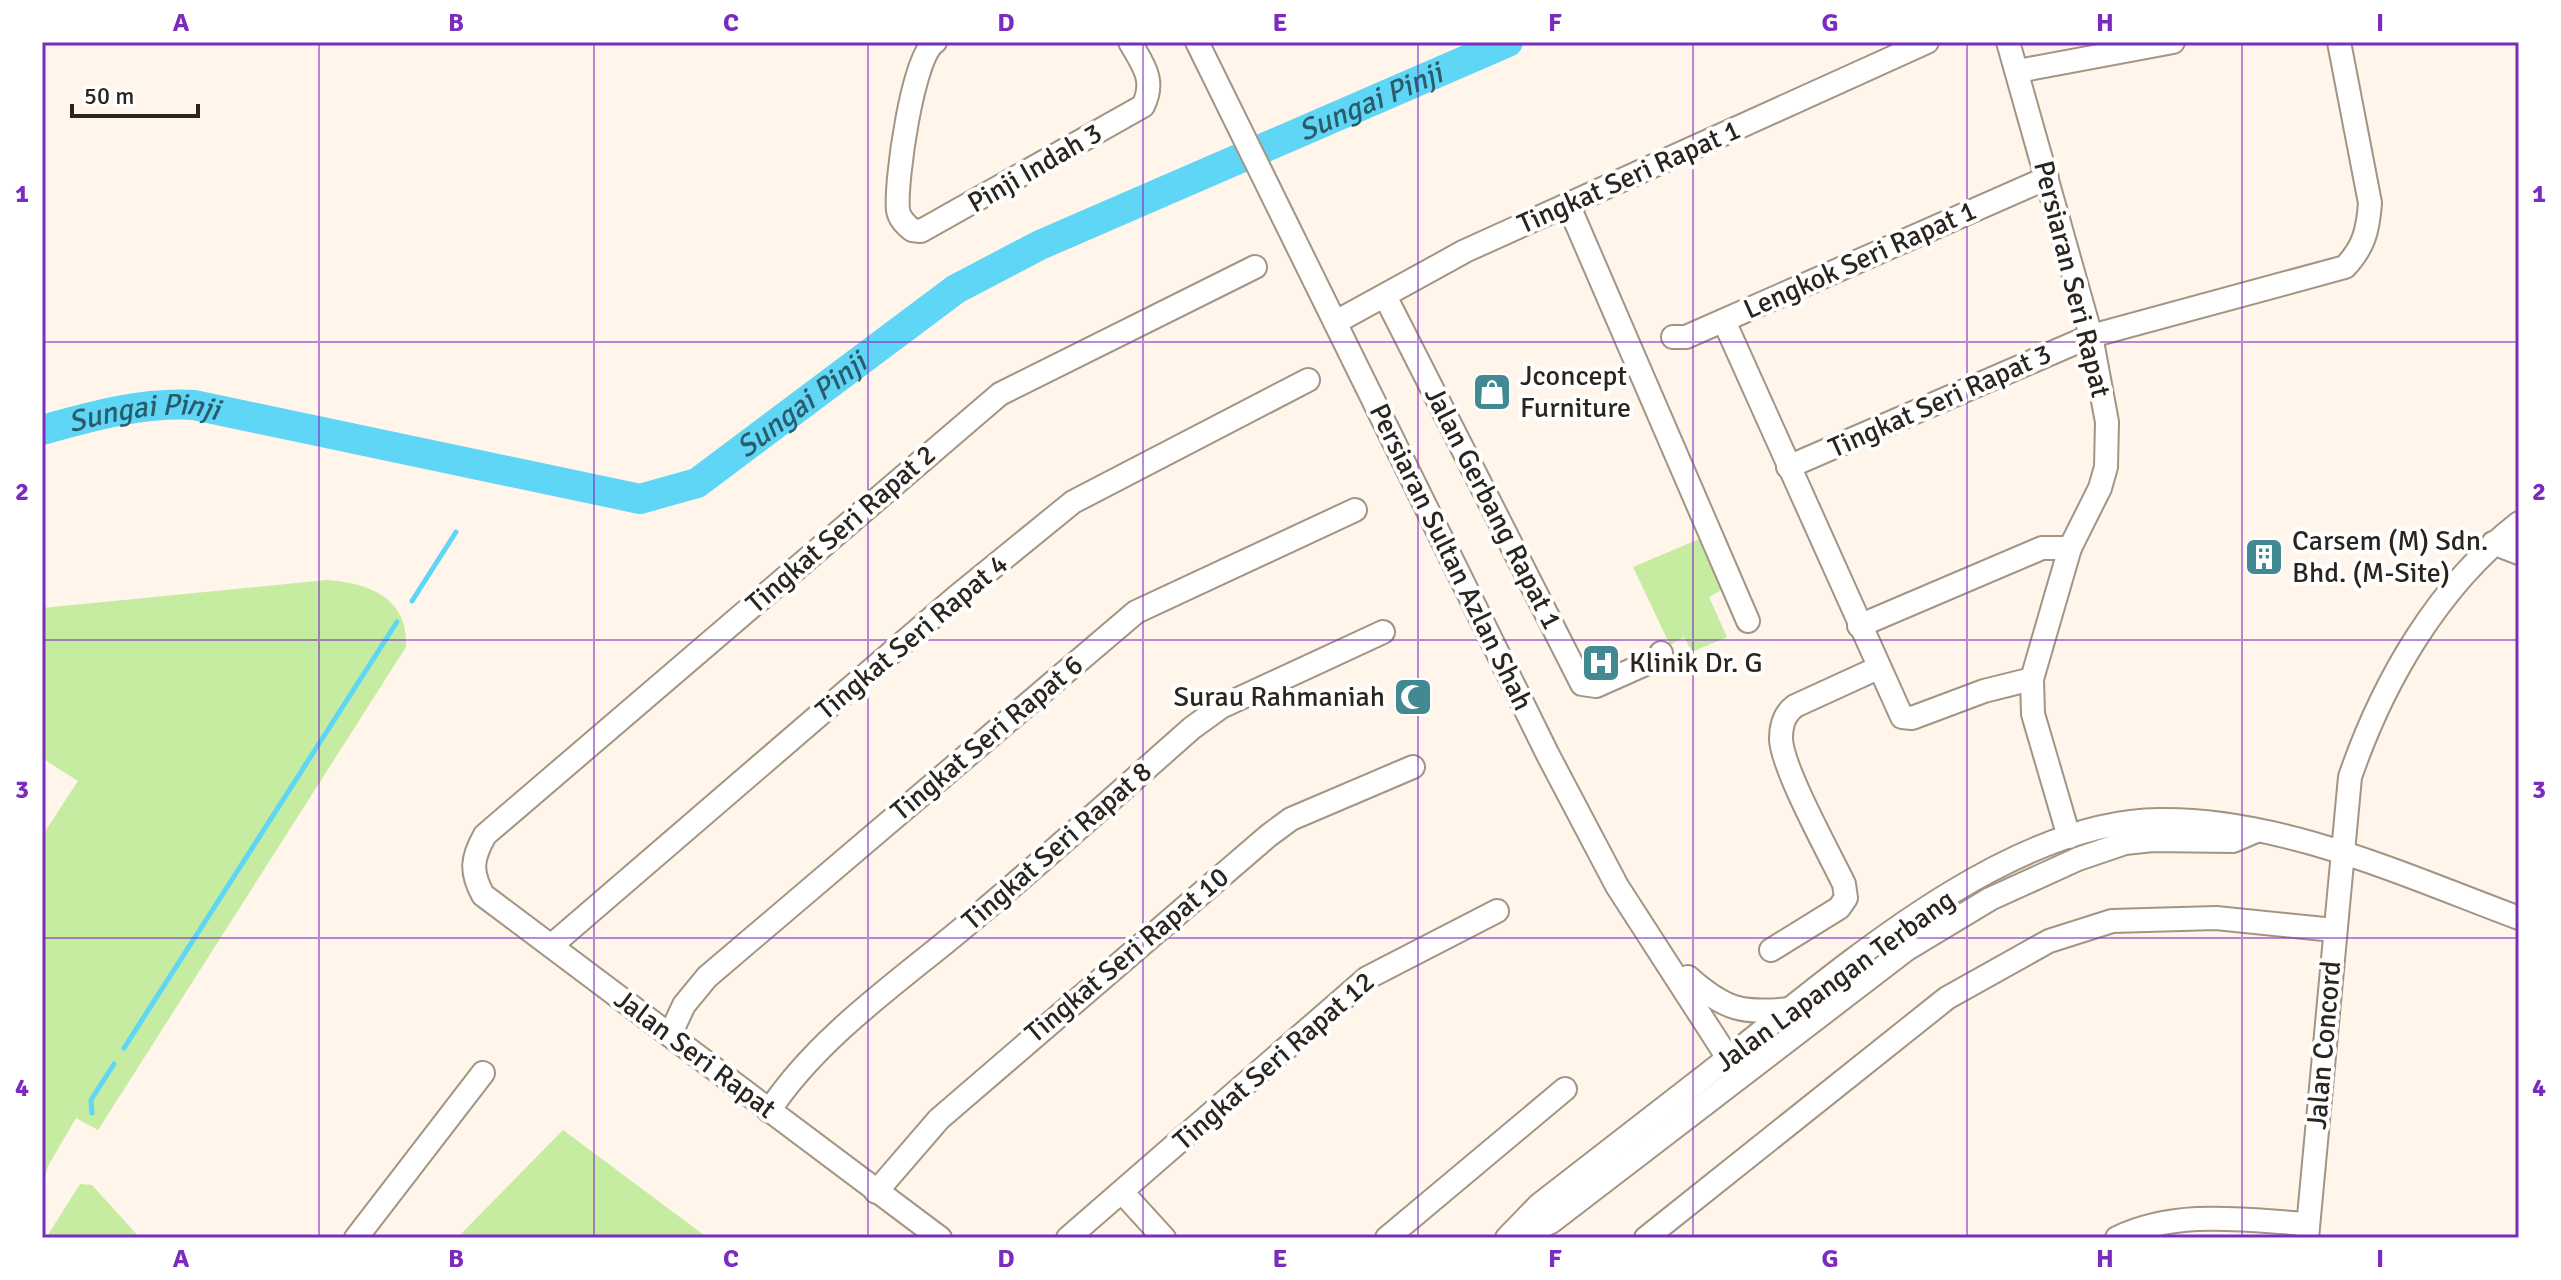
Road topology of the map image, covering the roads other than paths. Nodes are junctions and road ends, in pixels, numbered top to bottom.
1 (1130, 42) edge
2 (1197, 42) edge
3 (1211, 42) edge
4 (1927, 42) edge
5 (2008, 42) edge
6 (2173, 42) edge
7 (2339, 42) edge
8 (932, 44) edge
9 (2018, 71) junction
10 (1223, 84) junction
11 (2047, 178) junction
12 (1568, 204) junction
13 (1255, 267) dead end
14 (1385, 296) junction
15 (1341, 320) junction
16 (1724, 321) junction
17 (2091, 336) junction
18 (1673, 337) dead end
19 (1308, 380) dead end
20 (1788, 467) junction
21 (1355, 510) dead end
22 (2519, 523) edge
23 (2493, 543) junction
24 (2070, 548) junction
25 (2519, 553) edge
26 (1748, 621) dead end
27 (1859, 626) junction
28 (1383, 632) dead end
29 (1661, 653) dead end
30 (1878, 668) junction
31 (2032, 679) junction
32 (1413, 767) dead end
33 (2254, 832) junction
34 (2069, 837) junction
35 (2125, 843) junction
36 (2341, 852) junction
37 (473, 856) joint
38 (2042, 875) junction
39 (1497, 911) dead end
40 (2519, 918) edge
41 (2334, 930) junction
42 (552, 945) junction
43 (1771, 950) dead end
44 (1688, 977) junction
45 (1857, 988) junction
46 (1791, 1009) junction
47 (1700, 1012) junction
48 (670, 1035) junction
49 (1735, 1056) junction
50 (483, 1073) dead end
51 (1565, 1089) dead end
52 (1681, 1095) junction
53 (769, 1111) junction
54 (1606, 1180) junction
55 (876, 1192) junction
56 (1122, 1192) junction
57 (2307, 1231) edge
58 (2121, 1237) edge
59 (356, 1238) edge
60 (940, 1238) edge
61 (1068, 1238) edge
62 (1164, 1238) edge
63 (1387, 1238) edge
64 (1507, 1238) edge
65 (1517, 1238) edge
66 (1646, 1238) edge

1 - 8 street, Pinji Indah 3
2 - 10 street, Persiaran Sultan Azlan Shah
3 - 10 street, Persiaran Sultan Azlan Shah
4 - 12 street, Tingkat Seri Rapat 1
5 - 9 street, Persiaran Seri Rapat
6 - 9 street
7 - 17 street, Tingkat Seri Rapat 3
9 - 11 street, Persiaran Seri Rapat
10 - 15 street, Persiaran Sultan Azlan Shah
11 - 16 street, Lengkok Seri Rapat 1
11 - 17 street, Persiaran Seri Rapat
12 - 14 street, Tingkat Seri Rapat 1
12 - 26 street
13 - 37 street, Tingkat Seri Rapat 2
14 - 15 street, Tingkat Seri Rapat 1
14 - 29 street, Jalan Gerbang Rapat 1
15 - 44 street, Persiaran Sultan Azlan Shah
15 - 47 street, Persiaran Sultan Azlan Shah
16 - 18 street, Lengkok Seri Rapat 1
16 - 20 street
17 - 20 street, Tingkat Seri Rapat 3
17 - 24 street, Persiaran Seri Rapat
19 - 42 street, Tingkat Seri Rapat 4
20 - 27 street
21 - 48 street, Tingkat Seri Rapat 6
22 - 23 street, Jalan Concord
23 - 25 street
23 - 36 street, Jalan Concord
24 - 27 street
24 - 31 street, Persiaran Seri Rapat
27 - 30 street
28 - 53 street, Tingkat Seri Rapat 8
30 - 31 street
30 - 43 street
31 - 34 street, Persiaran Seri Rapat
32 - 55 street, Tingkat Seri Rapat 10
33 - 34 street, Jalan Lapangan Terbang
33 - 35 street, Jalan Lapangan Terbang
33 - 36 street, Jalan Lapangan Terbang
34 - 35 street
34 - 38 street
34 - 46 street, Jalan Lapangan Terbang
35 - 38 street, Jalan Lapangan Terbang
36 - 40 street, Jalan Lapangan Terbang
36 - 41 street, Jalan Concord
37 - 42 street, Jalan Seri Rapat
38 - 45 street, Jalan Lapangan Terbang
39 - 56 street, Tingkat Seri Rapat 12
41 - 57 street, Jalan Concord
41 - 66 street
42 - 48 street, Jalan Seri Rapat
44 - 46 street
44 - 49 street, Persiaran Sultan Azlan Shah
45 - 49 street
45 - 54 street, Jalan Lapangan Terbang
46 - 49 street, Jalan Lapangan Terbang
47 - 49 street, Persiaran Sultan Azlan Shah
47 - 52 street
48 - 53 street, Jalan Seri Rapat
49 - 52 street, Jalan Lapangan Terbang
49 - 54 street
50 - 59 street
51 - 63 street
52 - 64 street, Jalan Lapangan Terbang
53 - 55 street, Jalan Seri Rapat
54 - 65 street, Jalan Lapangan Terbang
55 - 60 street, Jalan Seri Rapat
56 - 61 street, Tingkat Seri Rapat 12
56 - 62 street
57 - 58 street

